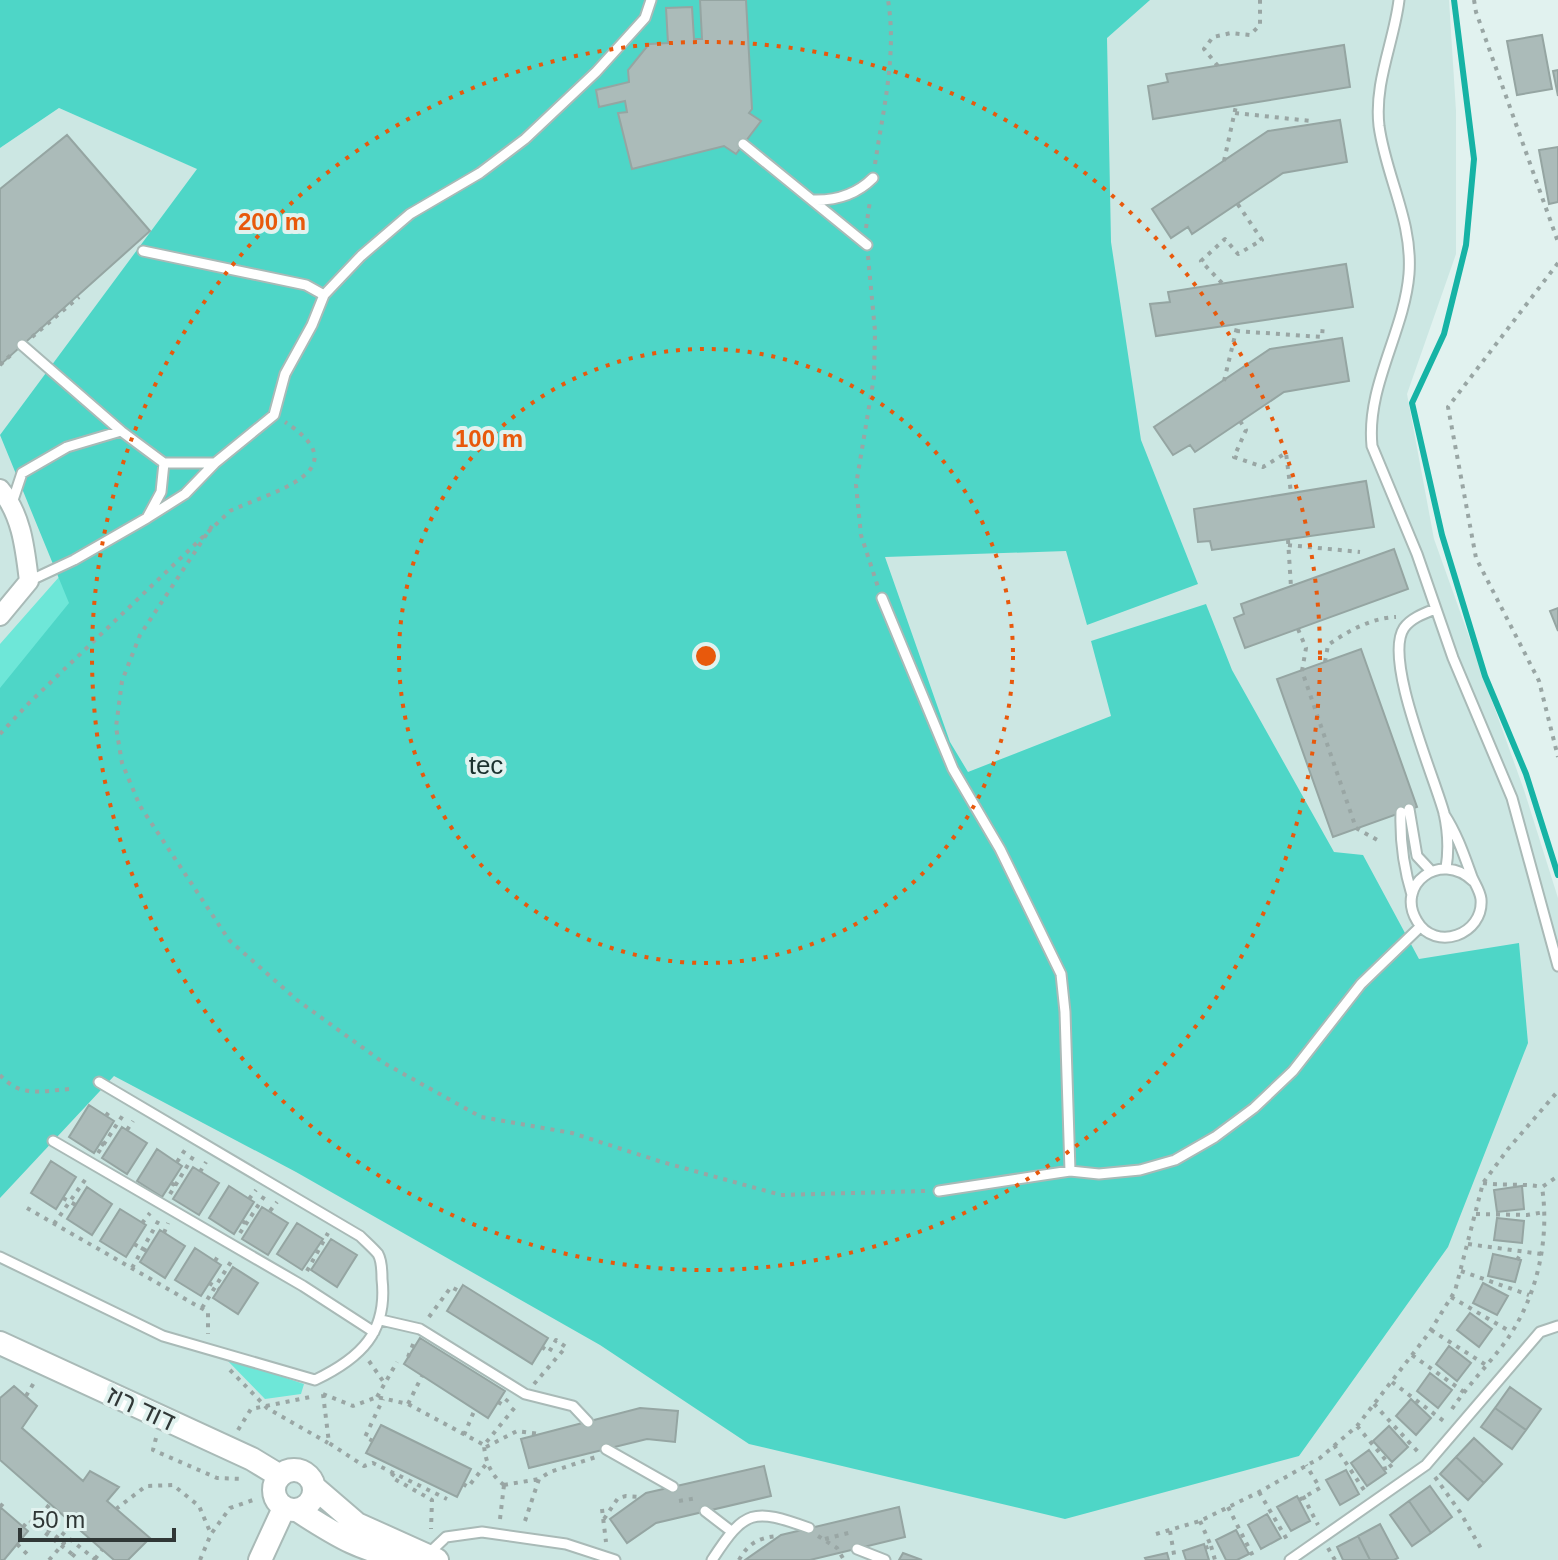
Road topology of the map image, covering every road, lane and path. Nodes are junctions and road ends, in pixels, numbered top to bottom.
1 (651, 0) edge
2 (888, 0) edge
3 (1260, 0) edge
4 (1399, 0) edge
5 (1474, 0) edge
6 (1218, 66) dead end
7 (1236, 106) dead end
8 (1235, 113) junction
9 (1311, 121) dead end
10 (743, 144) dead end
11 (1224, 161) dead end
12 (873, 178) junction
13 (812, 200) junction
14 (1237, 203) dead end
15 (1558, 242) edge
16 (867, 245) junction
17 (143, 251) dead end
18 (1558, 263) edge
19 (1222, 283) dead end
20 (324, 295) junction
21 (79, 297) dead end
22 (1238, 323) dead end
23 (1323, 324) dead end
24 (1236, 331) junction
25 (22, 345) junction
26 (0, 365) edge
27 (1224, 381) dead end
28 (274, 415) junction
29 (1240, 421) dead end
30 (121, 431) junction
31 (164, 463) junction
32 (215, 463) junction
33 (1291, 493) dead end
34 (6, 496) edge
35 (147, 518) junction
36 (212, 526) junction
37 (1360, 552) dead end
38 (29, 581) junction
39 (1291, 587) dead end
40 (882, 598) joint
41 (1435, 609) junction
42 (0, 616) edge
43 (1402, 617) dead end
44 (1298, 629) dead end
45 (1325, 662) dead end
46 (0, 734) edge
47 (1558, 757) edge
48 (1444, 814) junction
49 (1379, 841) dead end
50 (1446, 868) junction
51 (1431, 871) junction
52 (1473, 881) junction
53 (1412, 895) junction
54 (1420, 927) junction
55 (1558, 966) edge
56 (0, 1075) edge
57 (99, 1082) dead end
58 (70, 1089) dead end
59 (1558, 1091) edge
60 (111, 1109) dead end
61 (123, 1115) dead end
62 (106, 1116) dead end
63 (133, 1121) dead end
64 (127, 1130) dead end
65 (53, 1141) dead end
66 (185, 1150) dead end
67 (194, 1155) dead end
68 (96, 1156) dead end
69 (177, 1162) dead end
70 (206, 1162) dead end
71 (1070, 1171) junction
72 (200, 1172) dead end
73 (88, 1176) dead end
74 (1558, 1176) edge
75 (1483, 1183) junction
76 (175, 1187) dead end
77 (1542, 1187) junction
78 (256, 1190) dead end
79 (939, 1191) joint
80 (265, 1195) dead end
81 (63, 1198) dead end
82 (249, 1199) dead end
83 (70, 1202) junction
84 (277, 1202) dead end
85 (76, 1205) dead end
86 (27, 1208) dead end
87 (270, 1211) dead end
88 (1545, 1212) junction
89 (150, 1213) dead end
90 (1476, 1214) junction
91 (160, 1218) dead end
92 (142, 1223) dead end
93 (168, 1223) dead end
94 (54, 1224) junction
95 (243, 1230) dead end
96 (329, 1231) dead end
97 (164, 1233) dead end
98 (134, 1244) dead end
99 (1468, 1244) junction
100 (145, 1250) junction
101 (1522, 1252) junction
102 (220, 1253) dead end
103 (1542, 1254) junction
104 (0, 1257) edge
105 (232, 1260) dead end
106 (1517, 1260) dead end
107 (215, 1261) dead end
108 (311, 1265) dead end
109 (132, 1268) junction
110 (1461, 1271) junction
111 (209, 1283) dead end
112 (217, 1288) junction
113 (1509, 1288) junction
114 (459, 1291) dead end
115 (1504, 1294) dead end
116 (1529, 1295) junction
117 (1451, 1297) junction
118 (202, 1308) junction
119 (381, 1320) junction
120 (1494, 1323) junction
121 (1558, 1326) edge
122 (1488, 1327) dead end
123 (420, 1329) junction
124 (1431, 1330) junction
125 (374, 1332) junction
126 (1511, 1332) junction
127 (209, 1340) dead end
128 (0, 1343) edge
129 (416, 1344) dead end
130 (542, 1347) dead end
131 (1412, 1355) junction
132 (364, 1356) dead end
133 (408, 1357) dead end
134 (397, 1362) dead end
135 (227, 1367) dead end
136 (422, 1376) dead end
137 (35, 1381) dead end
138 (1392, 1381) junction
139 (385, 1384) junction
140 (1464, 1392) dead end
141 (26, 1396) dead end
142 (314, 1396) dead end
143 (523, 1396) junction
144 (380, 1398) junction
145 (408, 1404) junction
146 (1374, 1404) junction
147 (267, 1408) junction
148 (475, 1409) dead end
149 (588, 1422) dead end
150 (1445, 1422) dead end
151 (1357, 1426) junction
152 (238, 1430) dead end
153 (540, 1434) dead end
154 (464, 1435) junction
155 (156, 1436) dead end
156 (373, 1441) dead end
157 (329, 1443) junction
158 (1409, 1443) dead end
159 (1334, 1445) junction
160 (484, 1446) junction
161 (602, 1452) joint
162 (487, 1463) junction
163 (1306, 1465) junction
164 (1426, 1465) junction
165 (1383, 1469) dead end
166 (394, 1473) junction
167 (280, 1476) junction
168 (243, 1479) dead end
169 (539, 1479) junction
170 (463, 1484) dead end
171 (504, 1485) junction
172 (314, 1487) junction
173 (673, 1487) dead end
174 (1361, 1488) dead end
175 (1259, 1492) junction
176 (641, 1497) dead end
177 (699, 1497) dead end
178 (447, 1499) dead end
179 (253, 1500) dead end
180 (672, 1502) dead end
181 (0, 1504) edge
182 (49, 1505) dead end
183 (1228, 1507) junction
184 (6, 1509) dead end
185 (116, 1509) dead end
186 (290, 1509) junction
187 (602, 1509) dead end
188 (705, 1511) dead end
189 (1311, 1516) dead end
190 (500, 1519) dead end
191 (604, 1519) junction
192 (525, 1521) dead end
193 (1200, 1521) junction
194 (51, 1524) junction
195 (23, 1527) dead end
196 (809, 1528) dead end
197 (431, 1529) dead end
198 (731, 1531) junction
199 (1170, 1531) junction
200 (852, 1532) dead end
201 (211, 1534) junction
202 (1156, 1534) dead end
203 (1283, 1534) dead end
204 (779, 1536) dead end
205 (814, 1541) dead end
206 (17, 1544) dead end
207 (857, 1549) dead end
208 (102, 1550) dead end
209 (1483, 1552) dead end
210 (1331, 1554) dead end
211 (29, 1556) dead end
212 (602, 1556) junction
213 (432, 1558) edge
214 (1173, 1558) edge
215 (49, 1560) edge
216 (79, 1560) edge
217 (96, 1560) edge
218 (200, 1560) edge
219 (260, 1560) edge
220 (615, 1560) edge
221 (712, 1560) edge
222 (739, 1560) edge
223 (885, 1560) edge
224 (1215, 1560) edge
225 (1255, 1560) edge
226 (1290, 1560) edge
227 (1335, 1560) edge

1 - 20 lane
2 - 12 path
3 - 6 path
4 - 41 lane
5 - 15 path
7 - 8 path
8 - 9 path
8 - 11 path
10 - 13 lane
12 - 13 lane
12 - 16 path
13 - 16 lane
14 - 19 path
16 - 40 path
17 - 20 lane
18 - 47 path
20 - 28 lane
21 - 25 path
22 - 24 path
23 - 24 path
24 - 27 path
25 - 26 path
25 - 30 lane
28 - 32 lane
28 - 36 path
29 - 33 path
30 - 31 lane
30 - 34 lane
31 - 32 lane
31 - 35 lane
32 - 35 lane
34 - 38 street
35 - 38 lane
36 - 46 path
36 - 79 path
37 - 39 path
38 - 42 street
40 - 71 lane
41 - 48 lane
41 - 55 lane
43 - 45 path
44 - 49 path
48 - 50 lane
48 - 52 lane
50 - 51 lane
50 - 52 lane
51 - 53 lane
51 - 53 lane
52 - 54 lane
53 - 54 lane
54 - 71 lane
56 - 58 path
57 - 119 lane
59 - 75 path
60 - 62 path
61 - 68 path
63 - 64 path
65 - 125 lane
66 - 69 path
67 - 76 path
70 - 72 path
71 - 79 lane
73 - 83 path
74 - 77 path
75 - 77 path
75 - 90 path
77 - 88 path
78 - 82 path
80 - 95 path
81 - 83 path
83 - 85 path
83 - 94 path
84 - 87 path
86 - 94 path
88 - 90 path
88 - 103 path
89 - 92 path
90 - 99 path
91 - 100 path
93 - 97 path
94 - 109 path
96 - 108 path
98 - 100 path
99 - 101 path
99 - 110 path
100 - 109 path
101 - 103 path
101 - 106 path
102 - 107 path
103 - 116 path
104 - 125 lane
105 - 112 path
109 - 118 path
110 - 113 path
110 - 117 path
111 - 112 path
112 - 118 path
113 - 115 path
113 - 116 path
114 - 123 path
116 - 126 path
117 - 120 path
117 - 124 path
118 - 127 path
119 - 123 lane
119 - 125 lane
120 - 122 path
120 - 126 path
121 - 164 lane
123 - 143 lane
124 - 126 path
124 - 131 path
128 - 167 street, דוד רוז
129 - 133 path
130 - 143 path
131 - 138 path
131 - 140 path
132 - 139 path
134 - 139 path
135 - 147 path
136 - 145 path
137 - 141 path
138 - 146 path
138 - 150 path
139 - 144 path
142 - 147 path
143 - 149 lane
143 - 160 path
144 - 145 path
144 - 156 path
144 - 157 path
145 - 154 path
146 - 151 path
146 - 158 path
147 - 152 path
147 - 157 path
148 - 154 path
151 - 159 path
151 - 165 path
153 - 160 path
154 - 160 path
155 - 168 path
157 - 166 path
159 - 163 path
159 - 174 path
160 - 162 path
161 - 169 path
161 - 173 lane
162 - 170 path
162 - 171 path
163 - 175 path
163 - 189 path
164 - 209 path
164 - 226 lane
166 - 178 path
166 - 197 path
167 - 172 street
167 - 186 street
169 - 171 path
169 - 192 path
171 - 190 path
172 - 186 street
172 - 213 street
175 - 183 path
175 - 203 path
176 - 191 path
177 - 180 path
179 - 201 path
181 - 184 path
182 - 194 path
183 - 193 path
183 - 225 path
185 - 201 path
186 - 213 street
186 - 219 street
187 - 191 path
188 - 198 lane
191 - 212 path
193 - 199 path
193 - 224 path
194 - 215 path
194 - 217 path
195 - 216 path, bridge
196 - 198 lane
198 - 221 lane
199 - 202 path
199 - 214 path
200 - 205 path
201 - 218 path
204 - 222 path
206 - 211 path
207 - 223 lane
208 - 217 path
210 - 227 path
212 - 213 lane
212 - 220 lane

